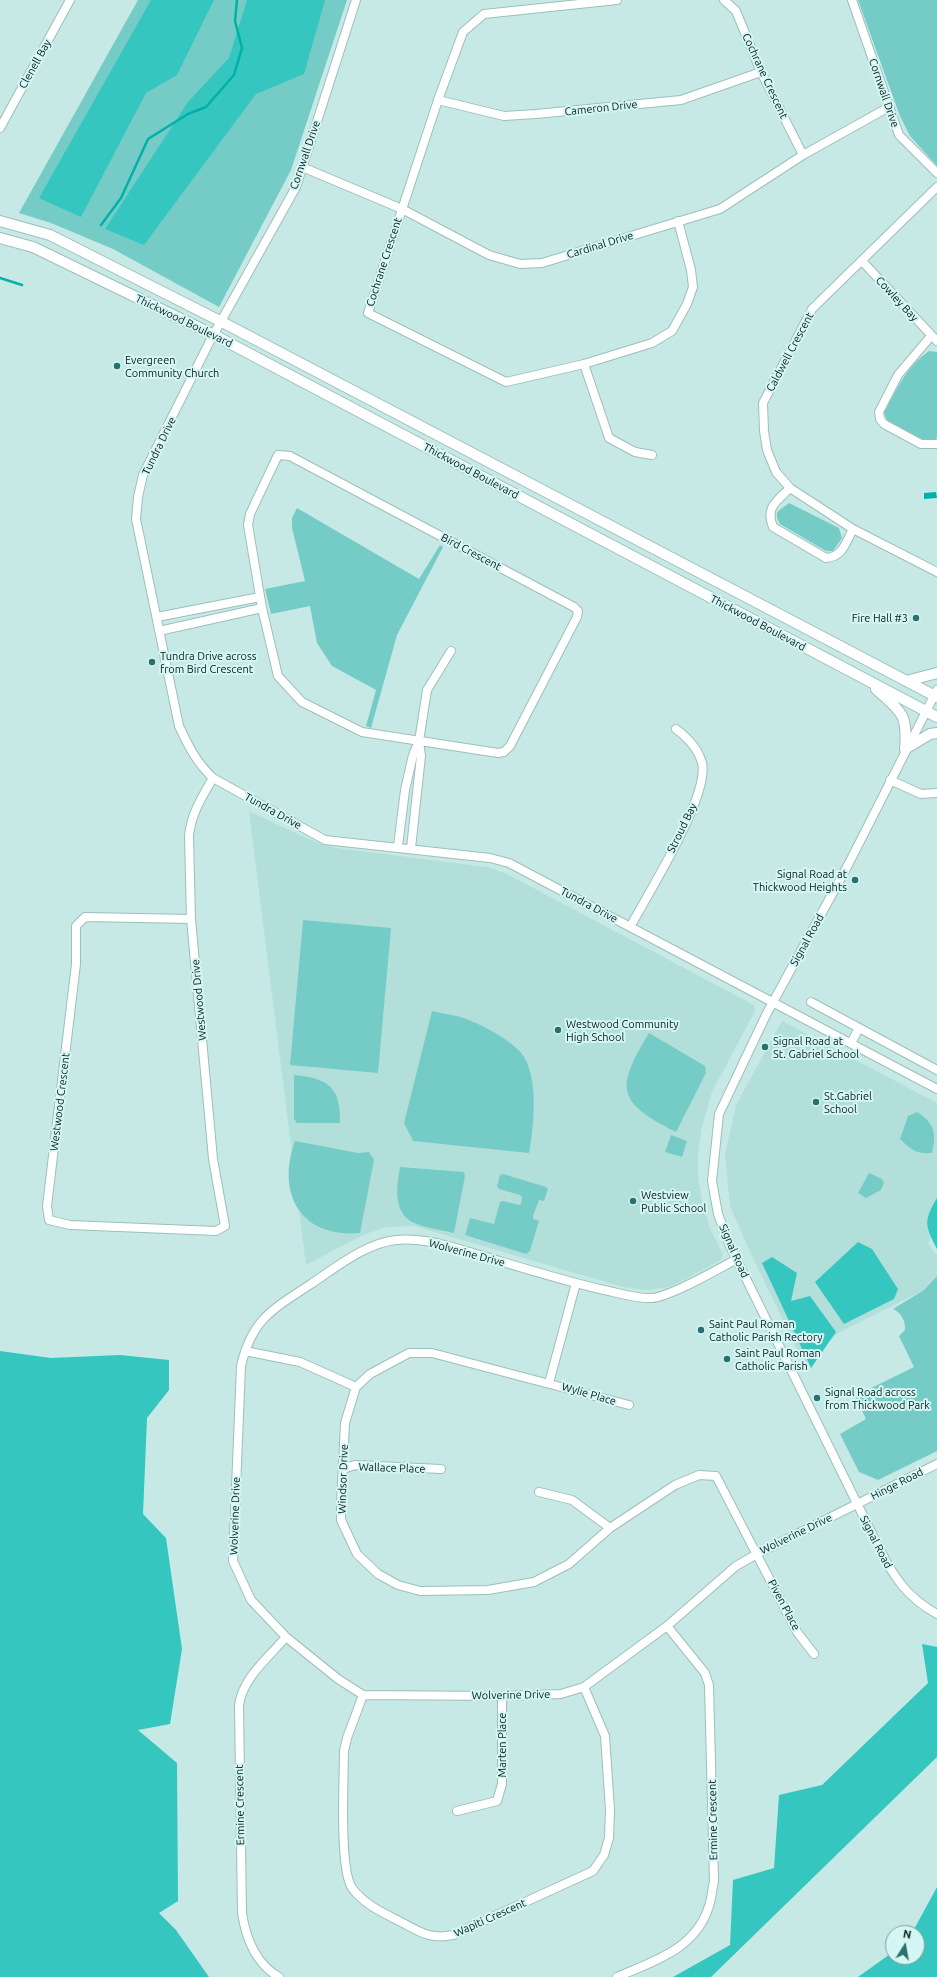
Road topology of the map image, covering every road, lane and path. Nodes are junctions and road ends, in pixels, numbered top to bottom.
1 (70, 0) edge
2 (356, 0) edge
3 (617, 0) edge
4 (724, 0) edge
5 (852, 0) edge
6 (761, 72) junction
7 (438, 100) junction
8 (888, 107) junction
9 (0, 128) edge
10 (804, 155) junction
11 (302, 167) junction
12 (937, 173) edge
13 (937, 187) edge
14 (402, 209) junction
15 (0, 221) edge
16 (678, 221) junction
17 (0, 238) edge
18 (862, 262) junction
19 (222, 322) junction
20 (214, 335) junction
21 (934, 339) edge
22 (584, 364) junction
23 (937, 444) edge
24 (652, 455) dead end
25 (790, 488) junction
26 (854, 529) junction
27 (937, 572) edge
28 (260, 597) junction
29 (210, 606) junction
30 (262, 608) junction
31 (157, 617) junction
32 (212, 619) junction
33 (159, 631) junction
34 (451, 651) dead end
35 (937, 673) edge
36 (867, 680) junction
37 (906, 680) junction
38 (936, 694) edge
39 (926, 711) junction
40 (937, 717) edge
41 (676, 729) dead end
42 (937, 733) edge
43 (419, 741) junction
44 (905, 749) junction
45 (213, 778) junction
46 (890, 780) junction
47 (404, 790) junction
48 (417, 791) junction
49 (937, 793) edge
50 (398, 846) junction
51 (410, 848) junction
52 (191, 919) junction
53 (630, 927) junction
54 (773, 1002) junction
55 (811, 1002) dead end
56 (859, 1028) junction
57 (851, 1043) junction
58 (937, 1070) edge
59 (937, 1089) edge
60 (225, 1226) joint
61 (737, 1259) junction
62 (576, 1283) junction
63 (245, 1351) junction
64 (549, 1383) junction
65 (356, 1387) junction
66 (629, 1405) dead end
67 (937, 1464) edge
68 (344, 1469) junction
69 (441, 1469) dead end
70 (539, 1492) dead end
71 (857, 1504) junction
72 (610, 1528) junction
73 (757, 1554) junction
74 (937, 1614) edge
75 (667, 1626) junction
76 (286, 1636) junction
77 (814, 1654) dead end
78 (584, 1686) junction
79 (363, 1695) junction
80 (502, 1696) junction
81 (457, 1811) dead end
82 (280, 1977) edge
83 (617, 1977) edge

1 - 9 street, Clenell Bay
2 - 11 street, Cornwall Drive
3 - 7 street, Cochrane Crescent
4 - 6 street, Cochrane Crescent
5 - 8 street, Cornwall Drive
6 - 7 street, Cameron Drive
6 - 10 street, Cochrane Crescent
7 - 14 street, Cochrane Crescent
8 - 10 street, Cardinal Drive
8 - 12 street, Cornwall Drive
10 - 16 street, Cardinal Drive
11 - 14 street, Cardinal Drive
11 - 19 street, Cornwall Drive
13 - 18 street, Caldwell Crescent
14 - 16 street, Cardinal Drive
14 - 22 street, Cochrane Crescent
15 - 19 main road, Thickwood Boulevard
16 - 22 street, Cochrane Crescent
17 - 20 main road, Thickwood Boulevard
18 - 21 street, Cowley Bay
18 - 25 street, Caldwell Crescent
19 - 20 street, Cornwall Drive
19 - 37 main road, Thickwood Boulevard
20 - 31 street, Tundra Drive
20 - 36 main road, Thickwood Boulevard
21 - 23 street, Cowley Bay
22 - 24 street
25 - 26 street, Caldwell Crescent
25 - 26 street
26 - 27 street, Caldwell Crescent
28 - 29 street
28 - 30 street, Bird Crescent
28 - 43 street, Bird Crescent
29 - 31 street
29 - 32 street
30 - 32 street
30 - 43 street, Bird Crescent
31 - 33 street, Tundra Drive
32 - 33 street
33 - 45 street, Tundra Drive
34 - 43 street
35 - 37 main road
36 - 39 main road, Thickwood Boulevard
36 - 44 main road
37 - 38 main road, Thickwood Boulevard
38 - 39 street, Signal Road
39 - 40 main road, Thickwood Boulevard
39 - 44 street, Signal Road
41 - 53 street, Stroud Bay
42 - 44 main road
43 - 47 street
43 - 48 street
44 - 46 street, Signal Road
45 - 50 street, Tundra Drive
45 - 52 street, Westwood Drive
46 - 49 street
46 - 54 street, Signal Road
47 - 48 street
47 - 50 street
48 - 51 street
50 - 51 street, Tundra Drive
51 - 53 street, Tundra Drive
52 - 60 street, Westwood Drive
52 - 60 street, Westwood Crescent
53 - 54 street, Tundra Drive
54 - 57 street, Tundra Drive
54 - 61 street, Signal Road
55 - 56 street
56 - 57 street
56 - 58 street
57 - 59 street, Tundra Drive
61 - 62 street, Wolverine Drive
61 - 71 street, Signal Road
62 - 63 street, Wolverine Drive
62 - 64 street
63 - 65 street
63 - 76 street, Wolverine Drive
64 - 65 street
64 - 66 street, Wylie Place
65 - 68 street, Windsor Drive
67 - 71 street, Hinge Road
68 - 69 street, Wallace Place
68 - 72 street, Windsor Drive
70 - 72 street
71 - 73 street, Wolverine Drive
71 - 74 street, Signal Road
72 - 73 street, Windsor Drive
73 - 75 street, Wolverine Drive
73 - 77 street, Piven Place
75 - 78 street, Wolverine Drive
75 - 83 street, Ermine Crescent
76 - 79 street, Wolverine Drive
76 - 82 street, Ermine Crescent
78 - 79 street, Wapiti Crescent
78 - 80 street, Wolverine Drive
79 - 80 street, Wolverine Drive
80 - 81 street, Marten Place

